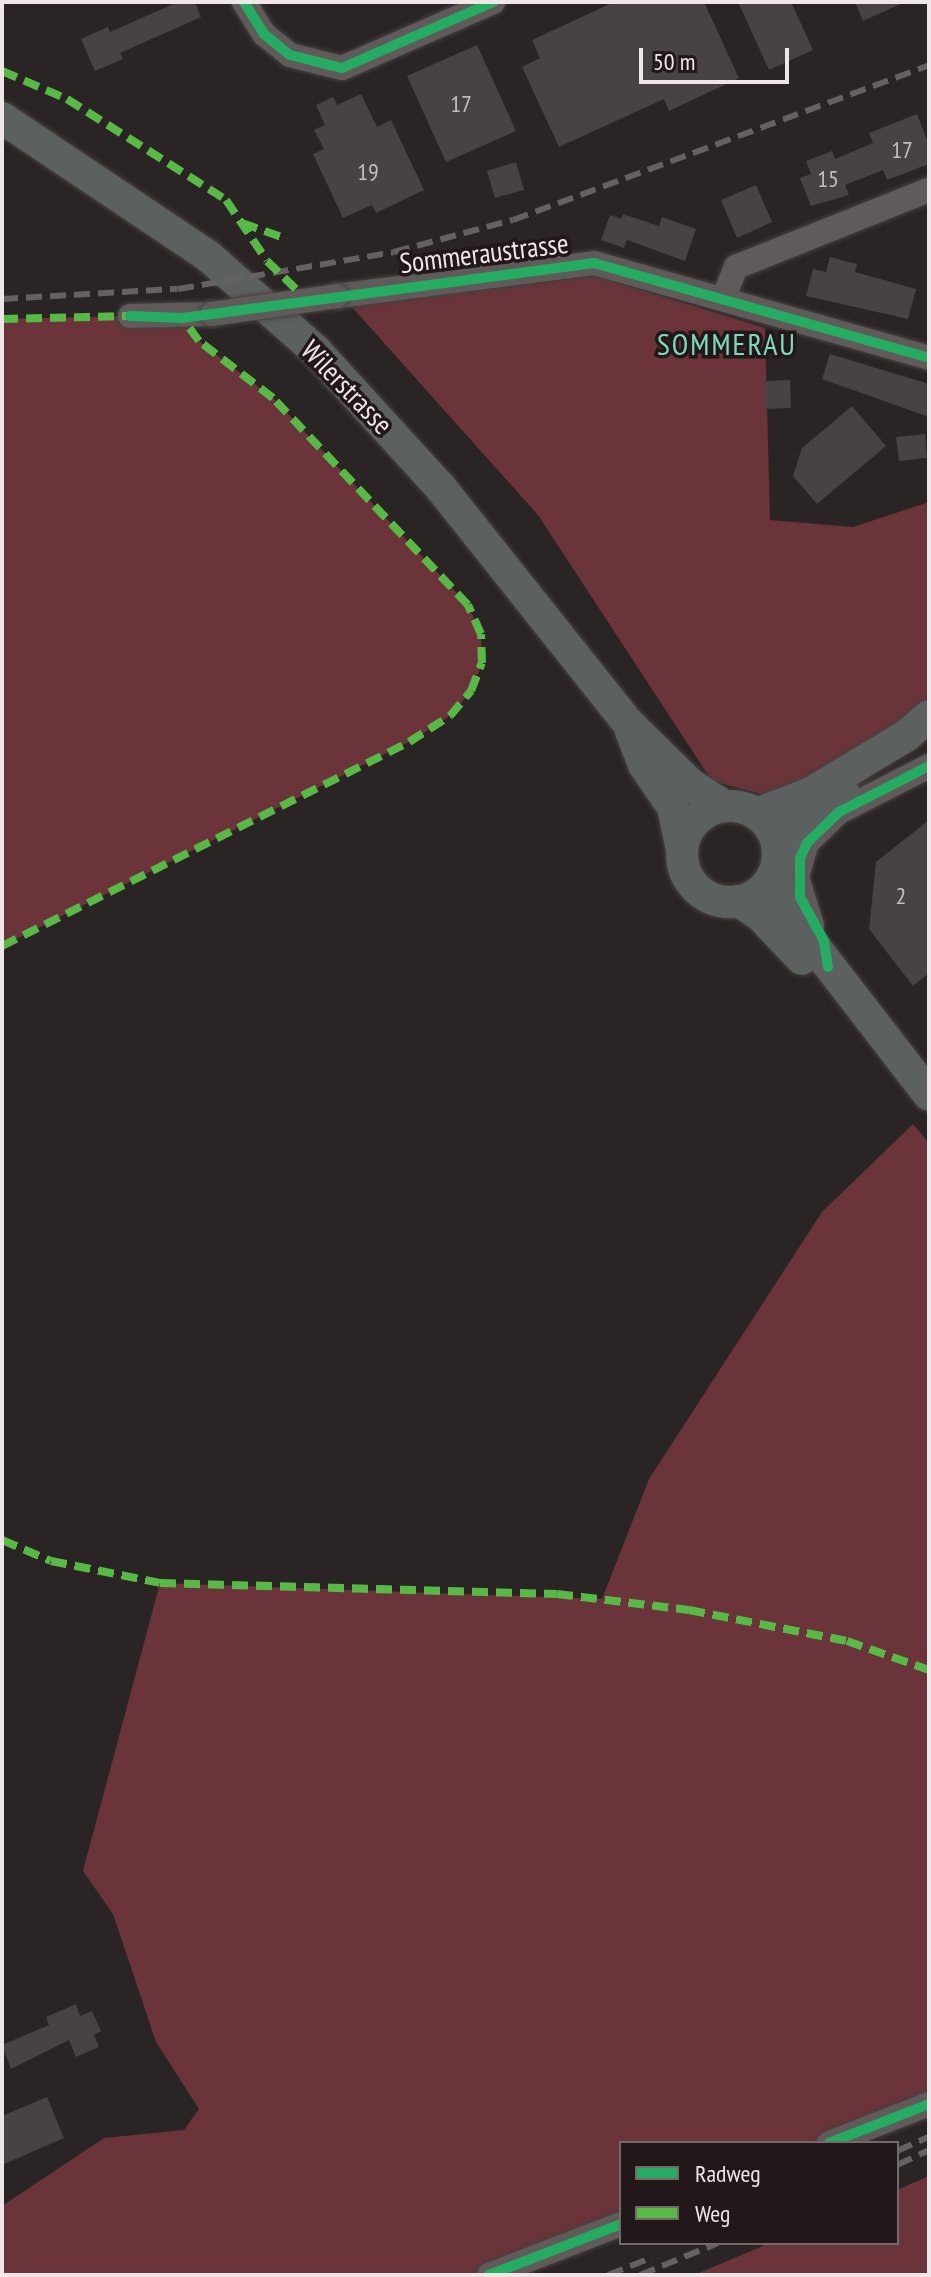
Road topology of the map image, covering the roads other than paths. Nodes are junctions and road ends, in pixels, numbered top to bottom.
1 (244, 2) edge
2 (493, 2) edge
3 (2, 118) edge
4 (929, 190) edge
5 (723, 299) junction
6 (130, 316) dead end
7 (929, 358) edge
8 (929, 716) edge
9 (629, 724) junction
10 (929, 747) edge
11 (929, 766) edge
12 (724, 806) junction
13 (757, 814) junction
14 (682, 850) junction
15 (775, 864) junction
16 (739, 901) junction
17 (828, 967) junction
18 (929, 1095) edge
19 (929, 2104) edge
20 (834, 2141) edge
21 (619, 2225) edge
22 (489, 2275) edge

1 - 2 street
3 - 9 main road, Wilerstrasse
4 - 5 street
5 - 6 street, Sommeraustrasse, bridge
5 - 7 street, Sommeraustrasse
8 - 13 main road
9 - 12 main road, Wilerstrasse
9 - 14 main road, Wilerstrasse
10 - 15 main road
11 - 17 street
12 - 13 main road
12 - 14 main road
13 - 15 main road
14 - 16 main road
15 - 16 main road
15 - 17 main road
16 - 17 main road
17 - 18 main road
19 - 20 street
21 - 22 street

